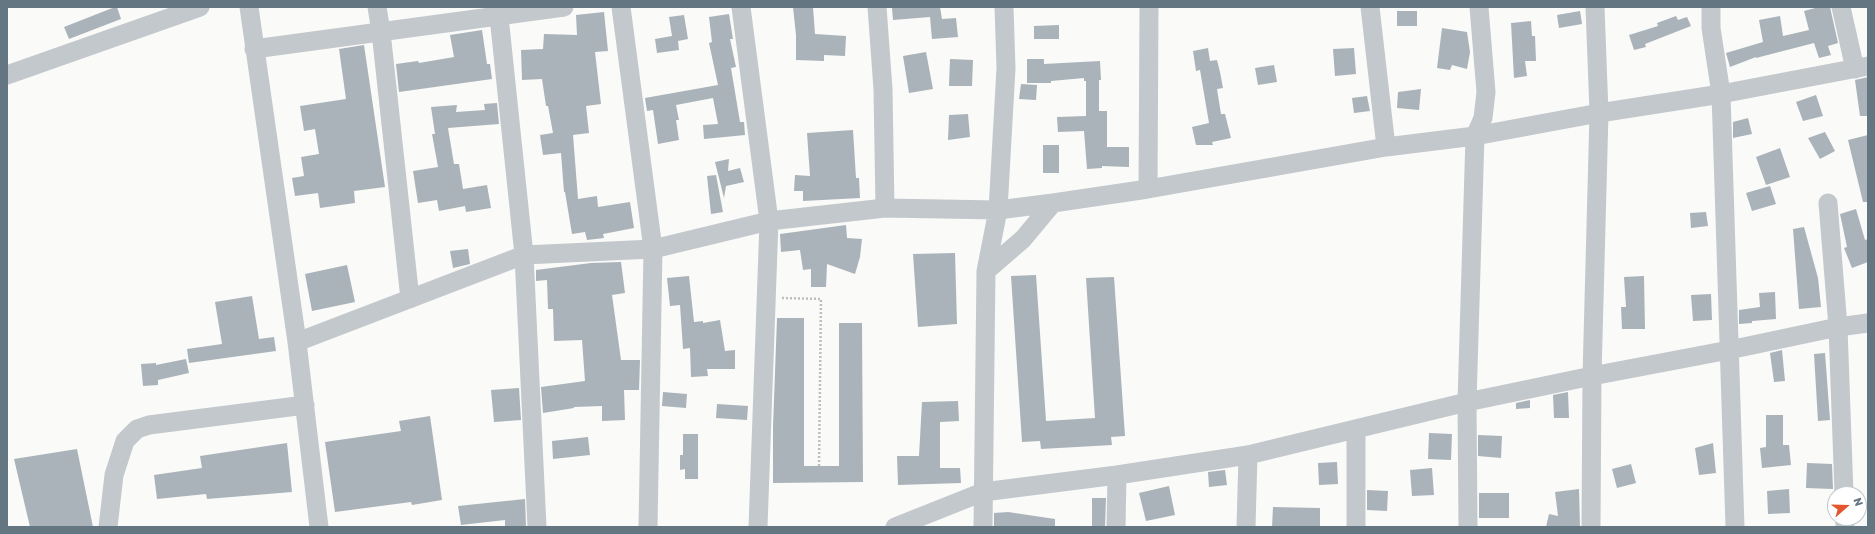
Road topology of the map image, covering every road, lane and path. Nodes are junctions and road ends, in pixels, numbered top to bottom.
1 (200, 7) edge
2 (249, 7) edge
3 (376, 7) edge
4 (564, 7) edge
5 (621, 7) edge
6 (741, 7) edge
7 (877, 7) edge
8 (1004, 7) edge
9 (1149, 7) edge
10 (1370, 7) edge
11 (1479, 7) edge
12 (1595, 7) edge
13 (1711, 7) edge
14 (1841, 7) edge
15 (498, 11) edge
16 (381, 32) junction
17 (254, 49) junction
18 (1861, 67) edge
19 (7, 75) edge
20 (1721, 94) junction
21 (1599, 113) junction
22 (1475, 136) junction
23 (1386, 147) junction
24 (1148, 189) junction
25 (1053, 203) junction
26 (1828, 203) dead end
27 (885, 208) junction
28 (998, 210) junction
29 (769, 222) junction
30 (653, 249) junction
31 (524, 254) junction
32 (986, 271) junction
33 (766, 298) junction
34 (410, 299) junction
35 (1868, 323) edge
36 (1838, 327) junction
37 (297, 342) junction
38 (1729, 350) junction
39 (1592, 376) junction
40 (1467, 402) junction
41 (305, 405) junction
42 (1356, 429) junction
43 (1248, 455) junction
44 (819, 466) dead end
45 (1116, 475) junction
46 (1844, 486) edge
47 (983, 492) junction
48 (108, 527) edge
49 (319, 527) edge
50 (537, 527) edge
51 (648, 527) edge
52 (758, 527) edge
53 (896, 527) edge
54 (983, 527) edge
55 (1116, 527) edge
56 (1246, 527) edge
57 (1356, 527) edge
58 (1468, 527) edge
59 (1591, 527) edge
60 (1735, 527) edge

1 - 19 street
2 - 17 street
3 - 16 street
4 - 15 street
5 - 30 street
6 - 29 street
7 - 27 street
8 - 28 street
9 - 24 street
10 - 23 street
11 - 22 street
12 - 21 street
13 - 20 street
14 - 18 street
15 - 16 street
15 - 31 street
16 - 17 street
16 - 34 street
17 - 37 street
18 - 20 street
20 - 21 street
20 - 38 street
21 - 22 street
21 - 39 street
22 - 23 street
22 - 40 street
23 - 24 street
24 - 25 street
25 - 28 street
25 - 32 street
26 - 36 street
27 - 28 street
27 - 29 street
28 - 32 street
29 - 30 street
29 - 33 street
30 - 31 street
30 - 51 street
31 - 34 street
31 - 50 street
32 - 47 street
33 - 44 path
33 - 52 street
34 - 37 street
35 - 36 street
36 - 38 street
36 - 46 street
37 - 41 street
38 - 39 street
38 - 60 street
39 - 40 street
39 - 59 street
40 - 42 street
40 - 58 street
41 - 48 street
41 - 49 street
42 - 43 street
42 - 57 street
43 - 45 street
43 - 56 street
45 - 47 street
45 - 55 street
47 - 53 street
47 - 54 street

